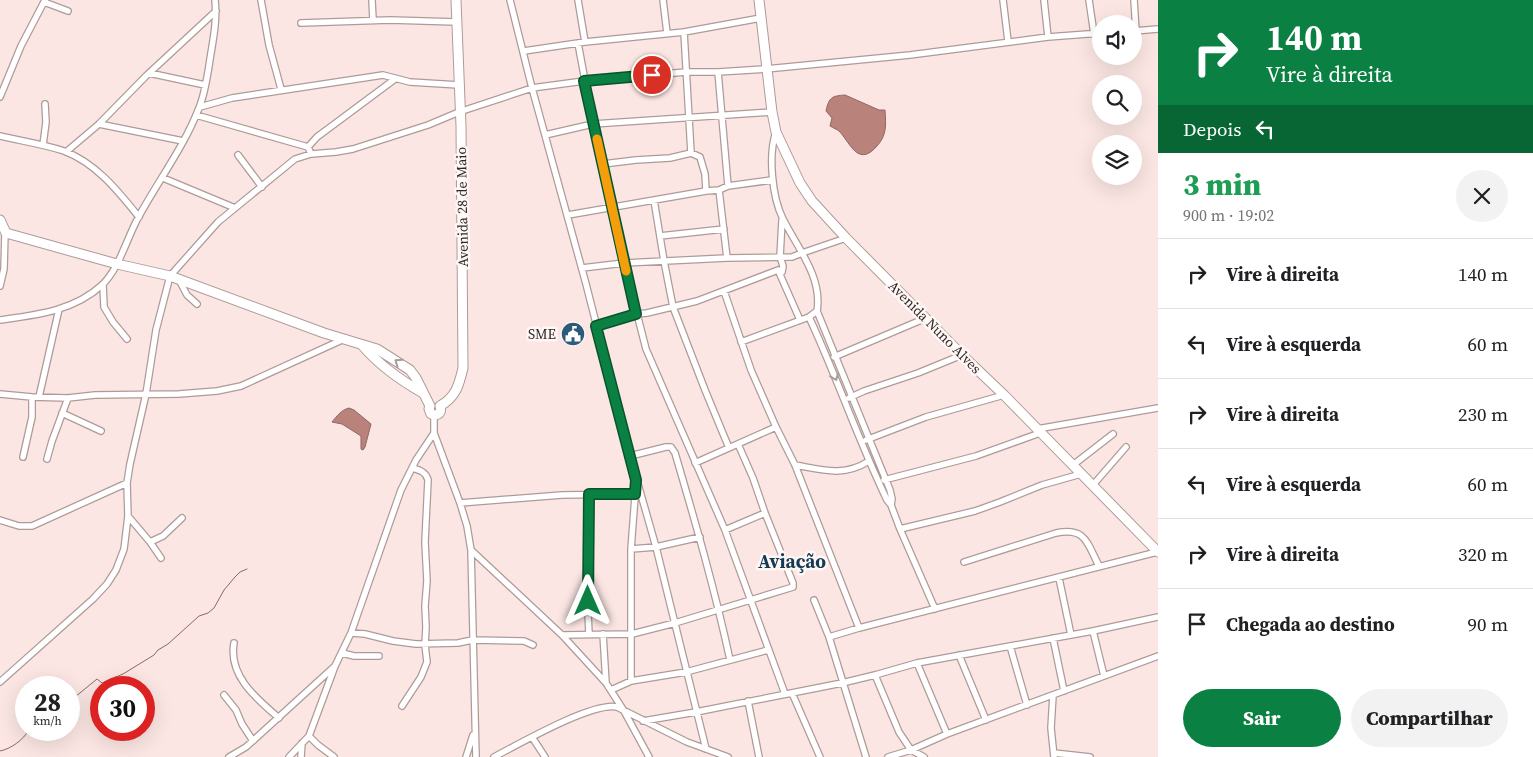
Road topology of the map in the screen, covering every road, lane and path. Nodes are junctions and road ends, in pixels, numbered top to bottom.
1 (215, 0) edge
2 (261, 0) edge
3 (372, 0) edge
4 (456, 0) edge
5 (510, 0) edge
6 (578, 0) edge
7 (663, 0) edge
8 (759, 0) edge
9 (1003, 0) edge
10 (1044, 0) edge
11 (1089, 0) edge
12 (1134, 0) edge
13 (45, 1) edge
14 (68, 11) dead end
15 (216, 11) junction
16 (1134, 15) edge
17 (761, 18) junction
18 (373, 20) junction
19 (1092, 20) edge
20 (301, 22) dead end
21 (456, 22) junction
22 (1158, 29) edge
23 (1142, 30) edge
24 (684, 32) junction
25 (667, 33) junction
26 (1092, 34) edge
27 (1048, 37) junction
28 (1008, 41) junction
29 (585, 42) junction
30 (578, 43) junction
31 (524, 51) junction
32 (766, 69) junction
33 (686, 72) junction
34 (718, 72) junction
35 (149, 73) junction
36 (395, 79) junction
37 (584, 81) junction
38 (205, 84) junction
39 (459, 85) junction
40 (532, 88) junction
41 (281, 89) junction
42 (0, 97) edge
43 (45, 104) dead end
44 (200, 107) junction
45 (459, 112) junction
46 (772, 112) junction
47 (196, 115) junction
48 (721, 116) junction
49 (688, 117) junction
50 (99, 124) junction
51 (593, 124) junction
52 (776, 132) junction
53 (545, 135) junction
54 (0, 136) edge
55 (183, 141) junction
56 (43, 145) junction
57 (308, 146) junction
58 (66, 152) junction
59 (691, 153) junction
60 (238, 154) dead end
61 (311, 154) junction
62 (603, 164) junction
63 (163, 178) junction
64 (772, 180) junction
65 (728, 186) junction
66 (262, 187) junction
67 (719, 190) junction
68 (706, 191) junction
69 (654, 200) junction
70 (612, 207) junction
71 (235, 208) junction
72 (568, 216) junction
73 (139, 217) junction
74 (782, 218) junction
75 (0, 220) edge
76 (724, 229) junction
77 (3, 231) edge
78 (660, 236) junction
79 (846, 238) junction
80 (802, 252) junction
81 (780, 257) junction
82 (727, 258) junction
83 (664, 261) junction
84 (624, 263) junction
85 (117, 264) junction
86 (582, 268) junction
87 (778, 270) junction
88 (174, 277) junction
89 (102, 284) junction
90 (0, 286) edge
91 (724, 291) junction
92 (197, 304) dead end
93 (673, 307) junction
94 (59, 309) junction
95 (817, 311) junction
96 (636, 314) junction
97 (809, 316) junction
98 (926, 318) junction
99 (0, 320) edge
100 (800, 320) junction
101 (596, 326) junction
102 (127, 339) dead end
103 (344, 339) junction
104 (741, 342) junction
105 (362, 344) junction
106 (962, 355) junction
107 (836, 356) junction
108 (828, 359) junction
109 (422, 393) junction
110 (0, 394) edge
111 (146, 394) junction
112 (1004, 396) junction
113 (32, 397) junction
114 (39, 397) junction
115 (852, 397) junction
116 (68, 398) junction
117 (844, 400) junction
118 (430, 406) junction
119 (440, 406) junction
120 (1158, 408) edge
121 (62, 413) junction
122 (434, 415) junction
123 (776, 427) junction
124 (101, 431) dead end
125 (1039, 431) junction
126 (434, 433) junction
127 (1114, 434) dead end
128 (869, 439) junction
129 (861, 442) junction
130 (738, 444) junction
131 (1126, 447) dead end
132 (729, 448) junction
133 (630, 456) junction
134 (23, 457) dead end
135 (47, 459) dead end
136 (869, 462) junction
137 (695, 463) junction
138 (795, 465) junction
139 (1073, 466) junction
140 (412, 468) junction
141 (1082, 474) junction
142 (886, 479) junction
143 (636, 480) junction
144 (879, 482) junction
145 (127, 483) junction
146 (1093, 486) junction
147 (589, 494) junction
148 (635, 494) junction
149 (460, 503) junction
150 (891, 504) junction
151 (765, 512) junction
152 (128, 516) junction
153 (182, 518) dead end
154 (0, 520) edge
155 (900, 529) junction
156 (725, 530) junction
157 (700, 537) junction
158 (150, 542) junction
159 (656, 547) junction
160 (630, 549) junction
161 (471, 550) junction
162 (1158, 552) edge
163 (160, 558) dead end
164 (964, 562) dead end
165 (1099, 566) junction
166 (1059, 578) junction
167 (751, 599) junction
168 (814, 600) dead end
169 (719, 609) junction
170 (935, 609) junction
171 (1158, 617) edge
172 (675, 623) junction
173 (859, 628) junction
174 (1093, 631) junction
175 (351, 633) junction
176 (589, 634) junction
177 (603, 634) junction
178 (632, 634) junction
179 (562, 635) junction
180 (1071, 635) junction
181 (828, 637) junction
182 (1053, 638) junction
183 (472, 640) junction
184 (234, 643) dead end
185 (425, 644) junction
186 (533, 645) dead end
187 (1010, 646) junction
188 (768, 650) junction
189 (342, 653) junction
190 (959, 655) junction
191 (379, 656) dead end
192 (1158, 656) edge
193 (730, 660) junction
194 (917, 663) junction
195 (335, 666) junction
196 (686, 672) junction
197 (875, 675) junction
198 (1104, 676) junction
199 (631, 681) junction
200 (0, 682) edge
201 (606, 683) junction
202 (842, 683) junction
203 (611, 690) junction
204 (1064, 691) junction
205 (788, 693) junction
206 (224, 694) dead end
207 (1054, 695) junction
208 (748, 702) junction
209 (1026, 705) junction
210 (402, 706) dead end
211 (624, 711) junction
212 (696, 712) junction
213 (279, 718) junction
214 (986, 720) junction
215 (643, 721) junction
216 (474, 730) junction
217 (947, 734) junction
218 (309, 736) junction
219 (532, 737) junction
220 (253, 741) junction
221 (302, 743) junction
222 (706, 749) junction
223 (911, 750) junction
224 (504, 755) edge
225 (1054, 755) edge
226 (229, 757) edge
227 (289, 757) edge
228 (301, 757) edge
229 (334, 757) edge
230 (466, 757) edge
231 (476, 757) edge
232 (494, 757) edge
233 (545, 757) edge
234 (649, 757) edge
235 (728, 757) edge
236 (759, 757) edge
237 (820, 757) edge
238 (866, 757) edge
239 (888, 757) edge
240 (924, 757) edge
241 (1090, 757) edge

1 - 15 street
2 - 41 street
3 - 18 street
4 - 21 street, Avenida 28 de Maio
5 - 31 street
6 - 29 street
7 - 25 street
8 - 17 street, Avenida Nuno Alves
9 - 28 street
10 - 27 street
11 - 19 street
12 - 16 street
13 - 14 street
13 - 42 street
15 - 35 street
15 - 38 street
17 - 24 street
17 - 32 street, Avenida Nuno Alves
18 - 20 street
18 - 21 street
21 - 39 street, Avenida 28 de Maio
22 - 23 street
24 - 25 street
24 - 33 street
25 - 29 street
26 - 27 street
27 - 28 street
28 - 32 street
29 - 30 street
30 - 31 street
30 - 37 street
31 - 40 street
32 - 34 street
32 - 46 street, Avenida Nuno Alves
33 - 34 street
33 - 37 street
33 - 49 street
34 - 48 street
35 - 38 street
35 - 50 street
36 - 39 street
36 - 41 street
36 - 57 street
37 - 40 street
37 - 51 street
38 - 44 street
39 - 45 street, Avenida 28 de Maio
40 - 45 street
40 - 53 street
41 - 44 street
43 - 56 street
44 - 47 street
45 - 61 street
45 - 119 street, Avenida 28 de Maio
46 - 48 street
46 - 52 street, Avenida Nuno Alves
47 - 55 street
47 - 57 street
48 - 49 street
48 - 65 street
49 - 51 street
49 - 59 street
50 - 55 street
50 - 58 street
51 - 53 street
51 - 62 street
52 - 64 street
52 - 79 street, Avenida Nuno Alves
53 - 72 street
54 - 56 street
55 - 63 street
56 - 58 street
57 - 61 street
58 - 73 street
59 - 62 street
59 - 68 street
60 - 66 street
61 - 66 street
62 - 70 street
63 - 71 street
63 - 73 street
64 - 65 street
64 - 74 street
65 - 67 street
66 - 71 street
67 - 68 street
67 - 76 street
68 - 69 street
69 - 70 street
69 - 78 street
70 - 72 street
70 - 84 street
71 - 88 street
72 - 86 street
73 - 85 street
74 - 80 street
74 - 81 street
75 - 77 street
76 - 78 street
76 - 82 street
77 - 85 street
77 - 90 street
78 - 83 street
79 - 80 street
79 - 98 street, Avenida Nuno Alves
80 - 81 street
80 - 95 street
81 - 82 street
81 - 87 street
82 - 83 street
83 - 84 street
83 - 93 street
84 - 86 street
84 - 96 street
85 - 88 street
85 - 89 street
86 - 101 street
87 - 91 street
87 - 100 street
88 - 92 street
88 - 103 street
88 - 111 street
89 - 94 street
89 - 102 street
91 - 93 street
91 - 104 street
93 - 96 street
93 - 132 street
94 - 99 street
94 - 114 street
95 - 97 street
95 - 107 street
96 - 101 street
96 - 137 street
97 - 100 street
97 - 108 street
98 - 106 street, Avenida Nuno Alves
98 - 107 street
100 - 104 street
101 - 133 street
103 - 105 street
103 - 111 street
104 - 123 street
105 - 109 street
109 -> 105 street
106 - 112 street, Avenida Nuno Alves
106 - 115 street
107 - 108 street
107 - 115 street
108 -> 117 street
109 - 118 street
110 - 113 street
111 - 116 street
111 - 145 street
112 - 125 street, Avenida Nuno Alves
112 - 128 street
113 - 114 street
113 - 134 street
114 - 116 street
115 - 117 street
115 - 128 street
116 - 121 street
117 - 129 street
118 - 119 street
118 - 122 street
119 - 122 street
120 - 125 street
121 - 124 street
121 - 135 street
122 - 126 street
123 - 130 street
123 - 138 street
125 - 139 street, Avenida Nuno Alves
125 - 142 street
126 - 140 street
126 - 149 street
127 - 139 street
128 - 129 street
128 - 142 street
129 - 136 street
130 - 132 street
130 - 151 street
131 - 146 street
132 - 137 street
133 - 143 street
133 - 157 street
136 - 138 street
136 - 144 street
137 - 156 street
138 - 173 street
139 - 141 street, Avenida Nuno Alves
140 - 175 street
140 - 185 street
141 - 146 street, Avenida Nuno Alves
141 - 155 street
142 - 144 street
142 - 150 street
143 - 148 street
143 - 159 street
144 - 150 street
145 - 152 street
145 - 154 street
146 - 162 street, Avenida Nuno Alves
147 - 148 street
147 - 149 street
147 - 176 street
148 - 160 street
149 - 161 street
150 - 155 street
151 - 156 street
151 - 167 street
152 - 158 street
152 - 200 street
153 - 158 street
155 - 170 street
156 - 167 street
157 - 159 street
157 - 169 street
158 - 163 street
159 - 160 street
159 - 172 street
160 - 178 street
161 - 179 street
161 - 183 street
162 - 165 street
164 - 165 street
165 - 166 street
166 - 170 street
166 - 180 street
167 - 169 street
167 - 188 street
168 - 181 street
169 - 172 street
169 - 193 street
170 - 173 street
171 - 174 street
172 - 178 street
172 - 196 street
173 - 181 street
174 - 180 street
174 - 198 street
175 - 185 street
175 - 189 street
176 - 177 street
176 - 179 street
177 - 178 street
177 - 201 street
178 - 199 street
179 - 201 street
180 - 182 street
181 - 202 street
182 - 187 street
182 - 204 street
183 - 185 street
183 - 186 street
183 - 216 street
184 - 213 street
185 - 210 street
187 - 190 street
187 - 209 street
188 - 193 street
188 - 205 street
189 - 191 street
189 - 195 street
190 - 194 street
190 - 214 street
192 - 198 street
193 - 196 street
194 - 197 street
194 - 217 street
195 - 213 street
195 - 218 street
196 - 199 street
196 - 212 street
197 - 202 street
197 - 223 street
198 - 204 street
199 - 203 street
201 - 203 street
202 - 205 street
202 - 238 street
203 - 211 street
204 - 207 street
205 - 208 street
205 - 237 street
206 - 220 street
207 - 209 street
207 - 225 street
208 - 212 street
208 - 236 street
209 - 214 street
211 - 215 street
211 - 219 street
211 - 234 street
212 - 215 street
212 - 222 street
213 - 220 street
214 - 217 street
215 - 222 street
216 - 230 street
216 - 231 street
217 - 223 street
218 - 221 street
218 - 229 street
219 - 224 street
219 - 233 street
220 - 226 street
221 - 227 street
221 - 228 street
222 - 235 street
223 - 239 street
223 - 240 street
224 - 232 street
225 - 241 street

